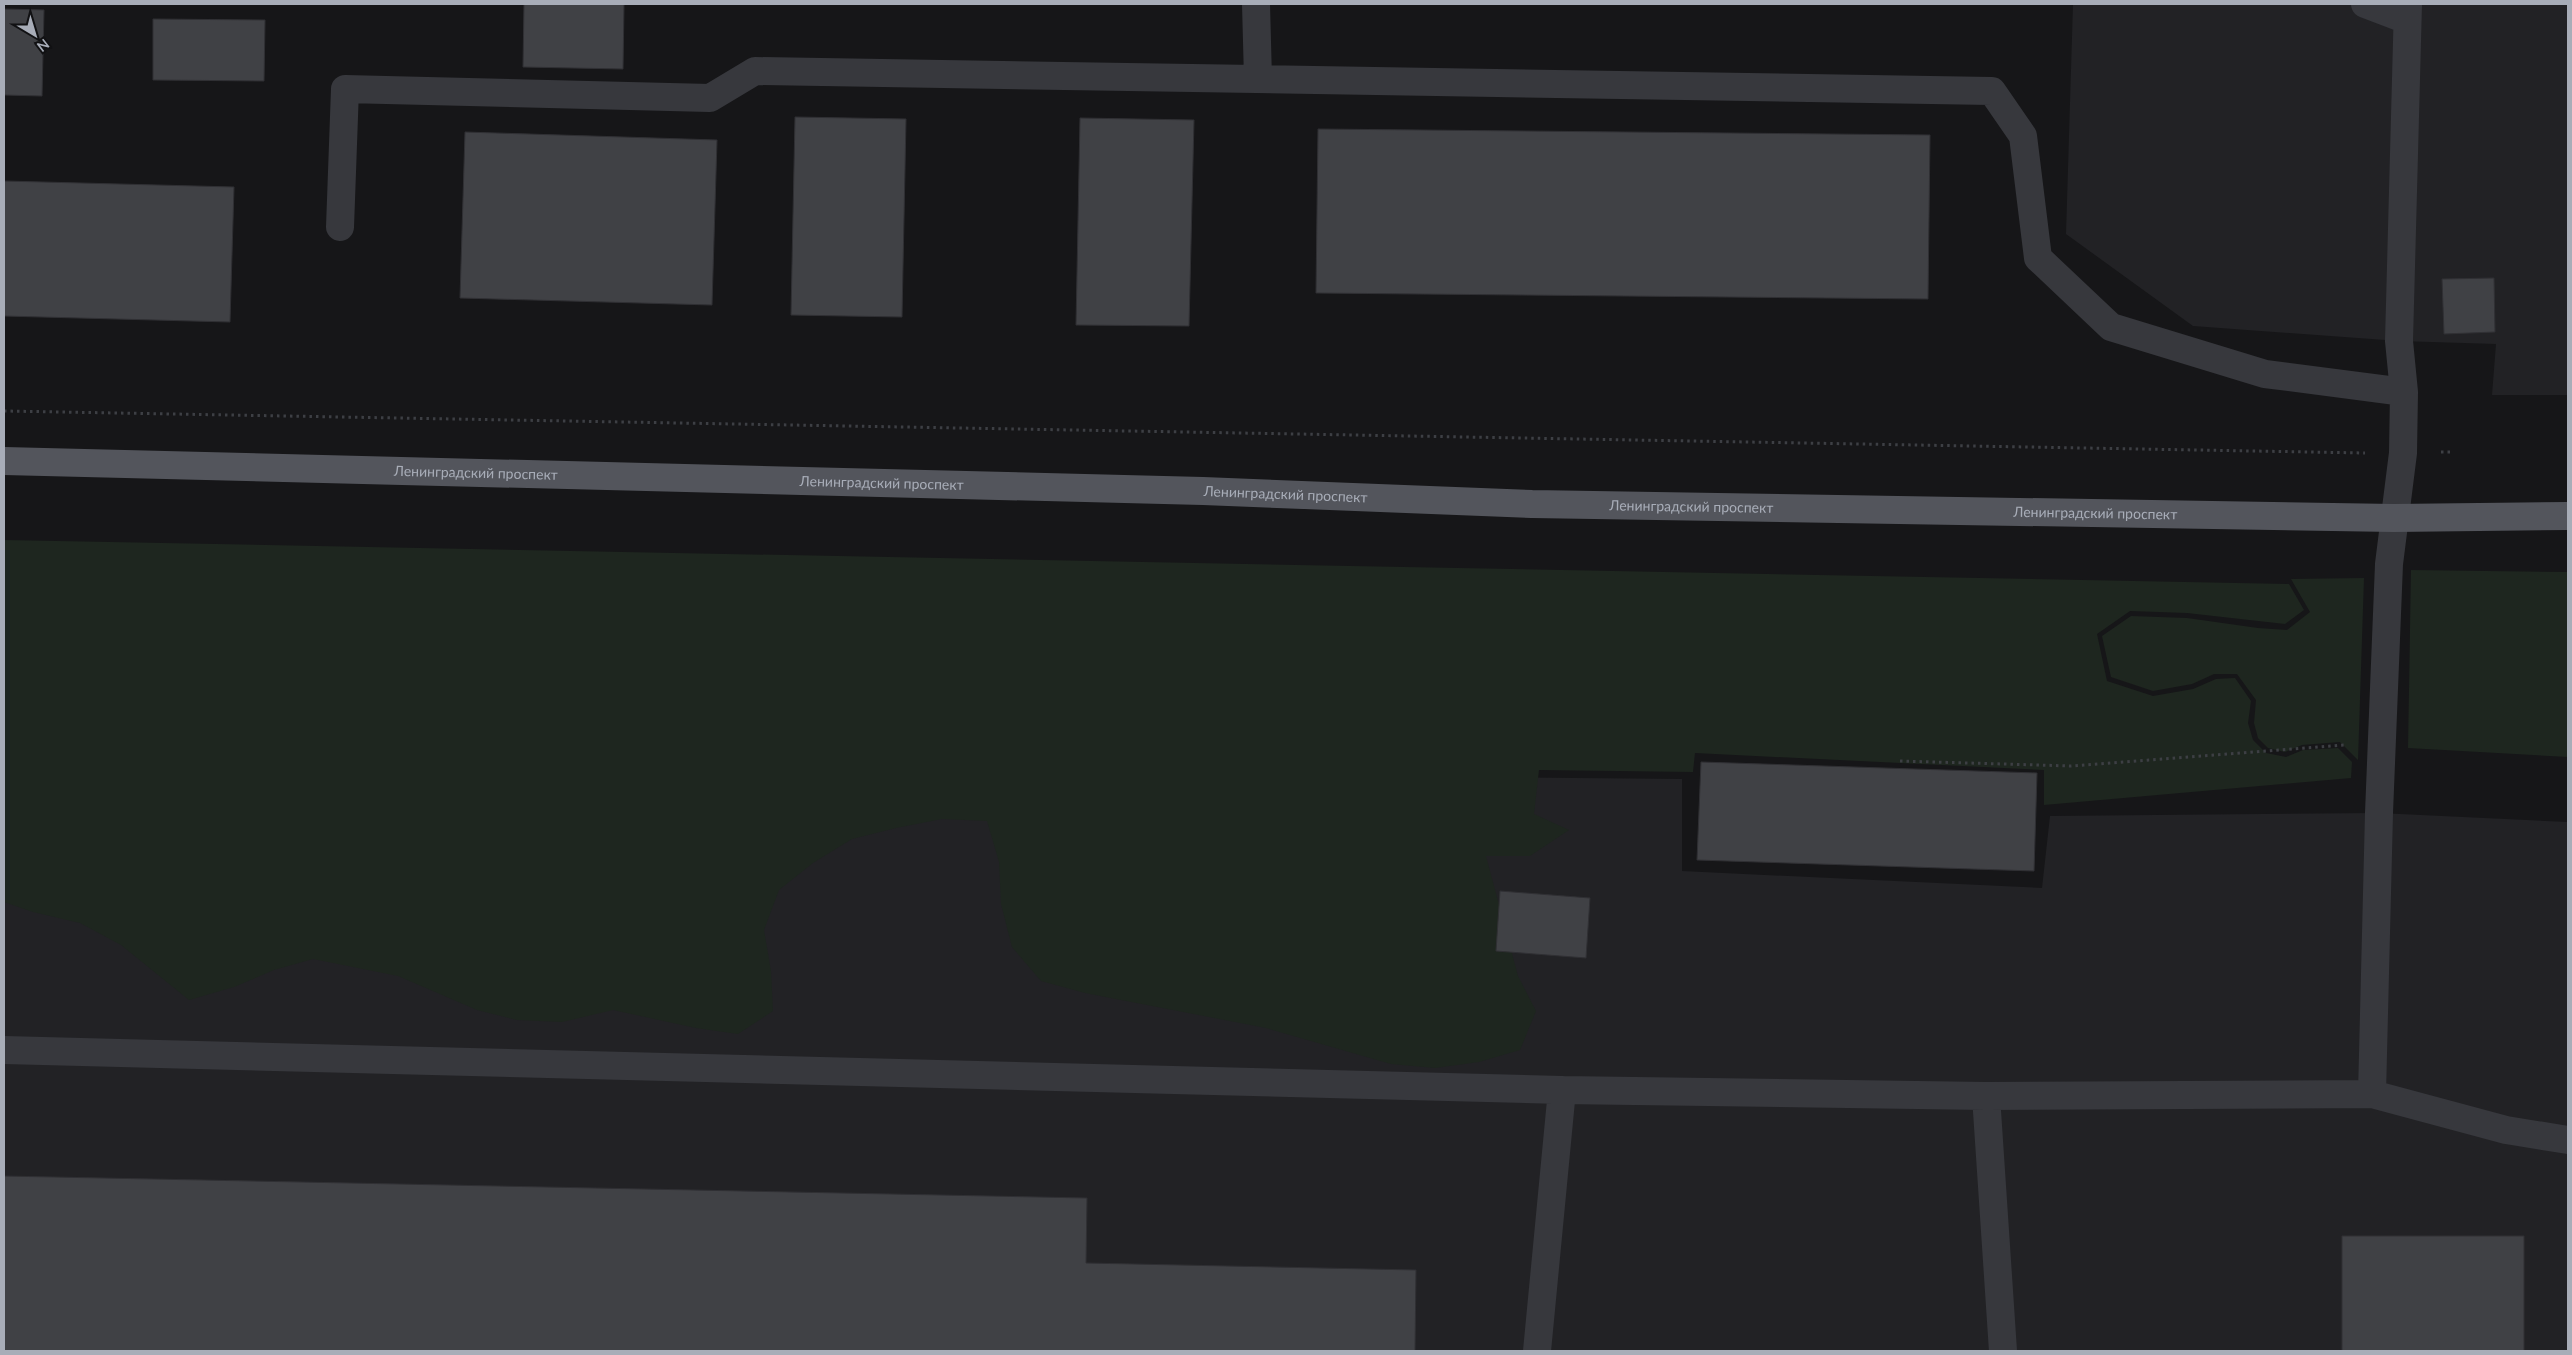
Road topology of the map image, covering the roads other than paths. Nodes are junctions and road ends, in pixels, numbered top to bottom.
1 (1256, 4) edge
2 (2365, 4) edge
3 (2408, 12) edge
4 (1258, 79) junction
5 (340, 227) dead end
6 (2404, 392) junction
7 (4, 461) edge
8 (2568, 516) edge
9 (2394, 518) junction
10 (4, 1050) edge
11 (1562, 1090) junction
12 (2372, 1094) junction
13 (1986, 1096) junction
14 (2568, 1140) edge
15 (1537, 1351) edge
16 (2003, 1351) edge

1 - 4 lane
2 - 3 lane
3 - 6 lane
4 - 5 lane
4 - 6 lane
6 - 9 lane
7 - 9 main road, Ленинградский проспект
8 - 9 main road, Ленинградский проспект
9 - 12 lane
10 - 11 lane
11 - 13 lane
11 - 15 lane
12 - 13 lane
12 - 14 lane
13 - 16 lane

